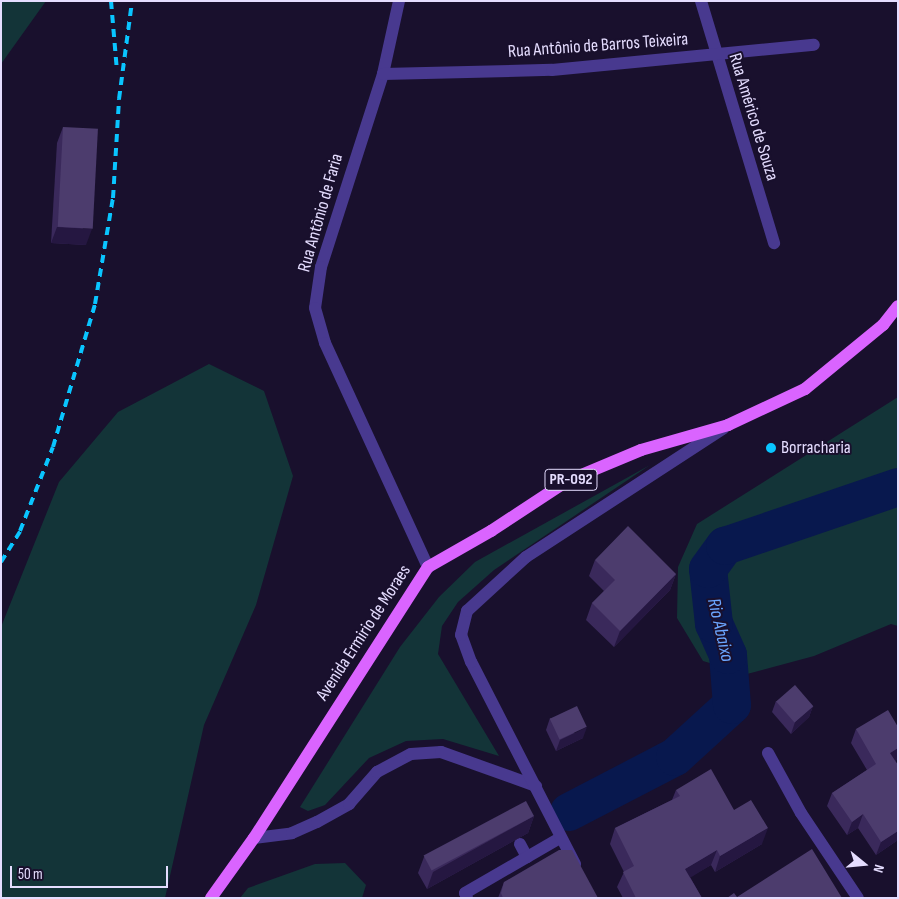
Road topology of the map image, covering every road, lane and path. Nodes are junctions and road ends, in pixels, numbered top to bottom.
1 (399, 1) edge
2 (701, 1) edge
3 (814, 45) dead end
4 (717, 55) junction
5 (383, 74) junction
6 (774, 243) dead end
7 (898, 306) edge
8 (728, 425) junction
9 (428, 567) junction
10 (768, 753) dead end
11 (536, 786) junction
12 (254, 838) junction
13 (560, 838) junction
14 (520, 844) dead end
15 (527, 857) junction
16 (580, 872) edge
17 (466, 896) edge
18 (211, 898) edge
19 (858, 898) edge

1 - 5 street, Rua Antônio de Faria
2 - 4 street, Rua Américo de Souza
3 - 4 street, Rua Antônio de Barros Teixeira
4 - 5 street, Rua Antônio de Barros Teixeira
4 - 6 street, Rua Américo de Souza
5 - 9 street, Rua Antônio de Faria
7 - 8 main road, Avenida Ermirio de Moraes / PR-092
8 - 9 main road, Avenida Ermirio de Moraes / PR-092
8 - 11 street
9 - 12 main road, Avenida Ermirio de Moraes / PR-092
10 - 19 street
11 - 12 street
11 - 13 street
12 - 18 main road, Avenida Ermirio de Moraes / PR-092
13 - 15 street
13 - 16 street
14 - 15 street
15 - 17 street

